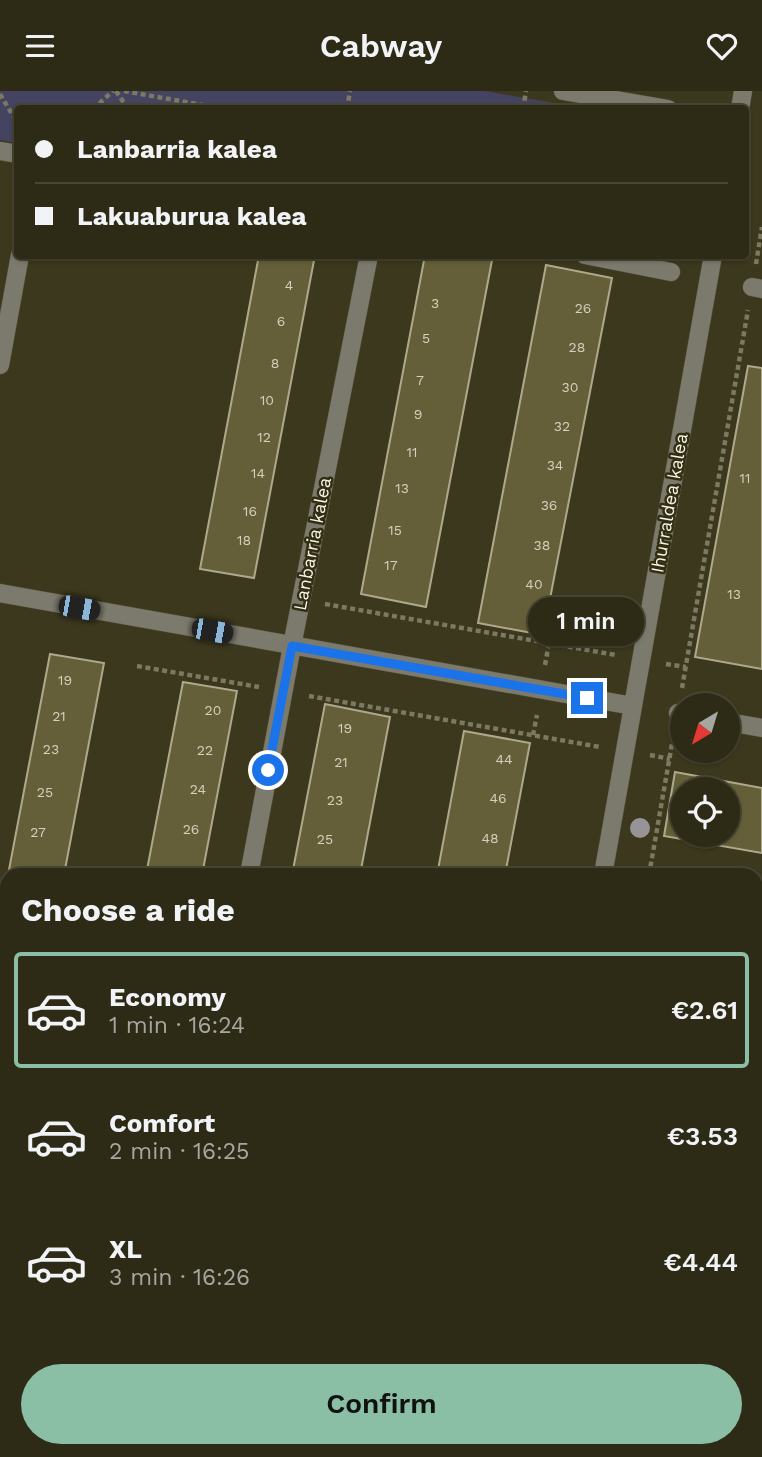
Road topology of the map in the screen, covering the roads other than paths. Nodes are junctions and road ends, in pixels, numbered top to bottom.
1 (563, 91) edge
2 (645, 105) edge
3 (19, 259) edge
4 (368, 259) edge
5 (605, 259) edge
6 (712, 259) edge
7 (671, 272) dead end
8 (0, 365) edge
9 (0, 593) edge
10 (292, 646) junction
11 (633, 706) junction
12 (740, 724) edge
13 (762, 728) edge
14 (250, 868) edge
15 (604, 868) edge

1 - 2 street
3 - 8 street
4 - 10 street, Lanbarria kalea
5 - 7 street
6 - 11 street, Ihurraldea kalea
9 - 10 street
10 - 11 street
10 - 14 street, Lanbarria kalea
11 - 15 street, Ihurraldea kalea
12 - 13 street

